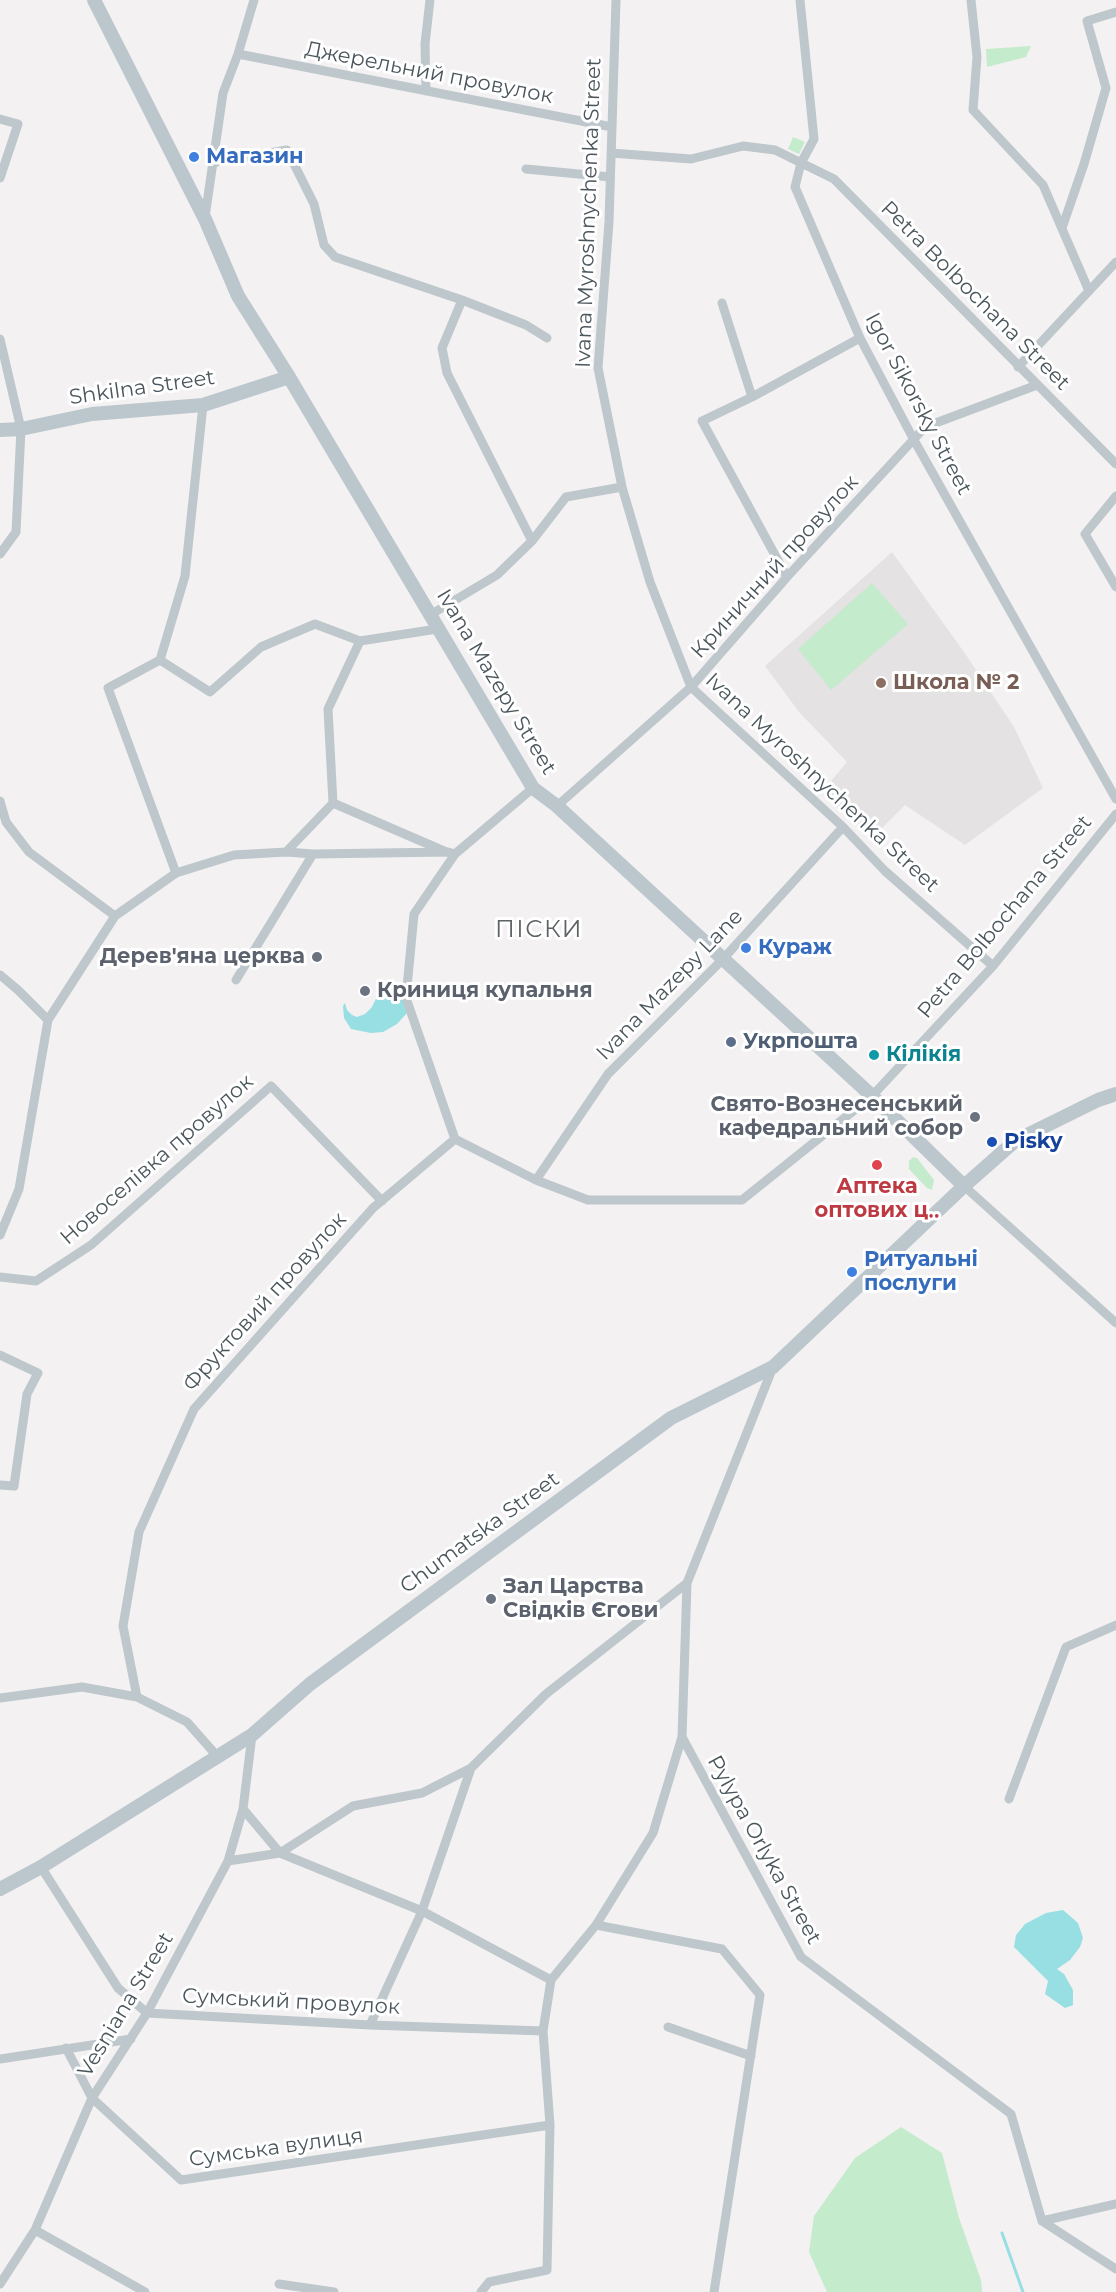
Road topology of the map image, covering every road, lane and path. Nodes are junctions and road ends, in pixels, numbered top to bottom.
1 (94, 0) edge
2 (254, 0) edge
3 (430, 0) edge
4 (616, 0) edge
5 (800, 0) edge
6 (971, 0) edge
7 (1116, 12) edge
8 (238, 54) junction
9 (426, 91) junction
10 (0, 119) edge
11 (612, 127) junction
12 (611, 153) junction
13 (211, 163) junction
14 (801, 163) junction
15 (526, 169) dead end
16 (610, 177) junction
17 (0, 178) edge
18 (205, 219) junction
19 (1062, 228) junction
20 (1116, 262) edge
21 (1089, 291) junction
22 (462, 300) junction
23 (723, 303) dead end
24 (547, 338) dead end
25 (861, 338) junction
26 (0, 339) edge
27 (1018, 367) junction
28 (289, 377) junction
29 (1037, 385) junction
30 (752, 397) junction
31 (203, 405) junction
32 (21, 429) junction
33 (0, 430) edge
34 (914, 440) junction
35 (1116, 464) edge
36 (622, 487) junction
37 (1116, 496) edge
38 (532, 541) junction
39 (0, 554) edge
40 (787, 577) junction
41 (1116, 588) edge
42 (430, 615) junction
43 (437, 629) junction
44 (360, 641) junction
45 (160, 660) junction
46 (691, 687) junction
47 (533, 788) junction
48 (1116, 799) edge
49 (0, 801) edge
50 (333, 803) junction
51 (557, 806) junction
52 (1116, 814) edge
53 (843, 827) junction
54 (286, 852) junction
55 (451, 853) junction
56 (313, 854) junction
57 (176, 873) junction
58 (115, 916) junction
59 (723, 959) junction
60 (993, 966) junction
61 (0, 975) edge
62 (236, 980) dead end
63 (48, 1020) junction
64 (1116, 1094) edge
65 (872, 1096) junction
66 (455, 1139) junction
67 (536, 1180) junction
68 (964, 1186) junction
69 (382, 1202) junction
70 (0, 1235) edge
71 (0, 1277) edge
72 (1116, 1323) edge
73 (0, 1355) edge
74 (773, 1367) junction
75 (0, 1485) edge
76 (687, 1583) junction
77 (1116, 1624) edge
78 (137, 1697) junction
79 (0, 1698) edge
80 (252, 1735) junction
81 (682, 1737) junction
82 (217, 1756) junction
83 (471, 1768) junction
84 (1008, 1799) dead end
85 (243, 1809) junction
86 (280, 1853) junction
87 (228, 1861) junction
88 (41, 1867) junction
89 (0, 1889) edge
90 (422, 1911) junction
91 (596, 1924) junction
92 (551, 1980) junction
93 (147, 2013) junction
94 (370, 2025) junction
95 (668, 2027) dead end
96 (543, 2031) junction
97 (131, 2038) junction
98 (66, 2048) junction
99 (751, 2056) junction
100 (0, 2059) edge
101 (92, 2098) junction
102 (550, 2125) junction
103 (1116, 2204) edge
104 (1042, 2221) junction
105 (35, 2230) junction
106 (1116, 2269) edge
107 (0, 2284) edge
108 (279, 2284) dead end
109 (145, 2292) edge
110 (334, 2292) edge
111 (481, 2292) edge
112 (714, 2292) edge

1 - 18 street, Ivana Mazepy Street
2 - 8 street
3 - 9 street
4 - 11 street, Ivana Myroshnychenka Street
5 - 14 street, Igor Sikorsky Street
6 - 19 street
7 - 19 street
8 - 9 street, Джерельний провулок
8 - 13 street
9 - 11 street, Джерельний провулок
10 - 17 street
11 - 12 street, Ivana Myroshnychenka Street
12 - 14 street, Petra Bolbochana Street
12 - 16 street, Ivana Myroshnychenka Street
13 - 18 street
13 - 22 street
14 - 25 street, Igor Sikorsky Street
14 - 27 street, Petra Bolbochana Street
15 - 16 street
16 - 36 street, Ivana Myroshnychenka Street
18 - 28 street, Ivana Mazepy Street
19 - 21 street
20 - 21 street
21 - 27 street
22 - 24 street
22 - 38 street
23 - 30 street
25 - 30 street
25 - 34 street, Igor Sikorsky Street
26 - 32 street
27 - 29 street, Petra Bolbochana Street
28 - 31 street, Shkilna Street
28 - 42 street, Ivana Mazepy Street
29 - 34 street, Криничний провулок
29 - 35 street, Petra Bolbochana Street
30 - 40 street
31 - 32 street, Shkilna Street
31 - 45 street
32 - 33 street, Shkilna Street
32 - 39 street
34 - 40 street, Криничний провулок
34 - 48 street, Igor Sikorsky Street
36 - 38 street
36 - 46 street, Ivana Myroshnychenka Street
37 - 41 street
38 - 42 street
40 - 46 street, Криничний провулок
42 - 43 street, Ivana Mazepy Street
43 - 44 street
43 - 47 street, Ivana Mazepy Street
44 - 45 street
44 - 50 street
45 - 57 street
46 - 51 street, Криничний провулок
46 - 53 street, Ivana Myroshnychenka Street
47 - 51 street, Ivana Mazepy Street
47 - 55 street
49 - 58 street
50 - 54 street
50 - 55 street
51 - 59 street, Ivana Mazepy Street
52 - 60 street, Petra Bolbochana Street
53 - 59 street, Ivana Mazepy Lane
53 - 60 street, Ivana Myroshnychenka Street
54 - 56 street
54 - 57 street
55 - 56 street
55 - 66 street
56 - 62 street
57 - 58 street
58 - 63 street
59 - 65 street, Ivana Mazepy Street
59 - 67 street, Ivana Mazepy Lane
60 - 65 street, Petra Bolbochana Street
61 - 63 street
63 - 70 street
64 - 68 street, Chumatska Street
65 - 67 street, Petra Bolbochana Street
65 - 68 street, Ivana Mazepy Street
66 - 67 street, Petra Bolbochana Street
66 - 69 street, Фруктовий провулок
68 - 72 street, Ivana Mazepy Street
68 - 74 street, Chumatska Street
69 - 71 street, Новоселівка провулок
69 - 78 street, Фруктовий провулок
73 - 75 street
74 - 76 street
74 - 80 street, Chumatska Street
76 - 81 street
76 - 83 street
77 - 84 street
78 - 79 street
78 - 82 street
80 - 82 street, Chumatska Street
80 - 85 street, Vesniana Street
81 - 91 street
81 - 104 street, Pylypa Orlyka Street
82 - 88 street, Chumatska Street
83 - 86 street
83 - 90 street
85 - 86 street
85 - 87 street, Vesniana Street
86 - 87 street
86 - 90 street
87 - 93 street, Vesniana Street
88 - 89 street, Chumatska Street
88 - 93 street
90 - 92 street
90 - 94 street
91 - 92 street
91 - 99 street
92 - 96 street
93 - 94 street, Сумський провулок
93 - 97 street, Vesniana Street
94 - 96 street, Сумський провулок
95 - 99 street
96 - 102 street
97 - 98 street
97 - 101 street, Vesniana Street
98 - 100 street
98 - 101 street, Сумська вулиця
99 - 112 street
101 - 102 street, Сумська вулиця
101 - 105 street, Vesniana Street
102 - 111 street
103 - 104 street
104 - 106 street
105 - 107 street, Vesniana Street
105 - 109 street
108 - 110 street

